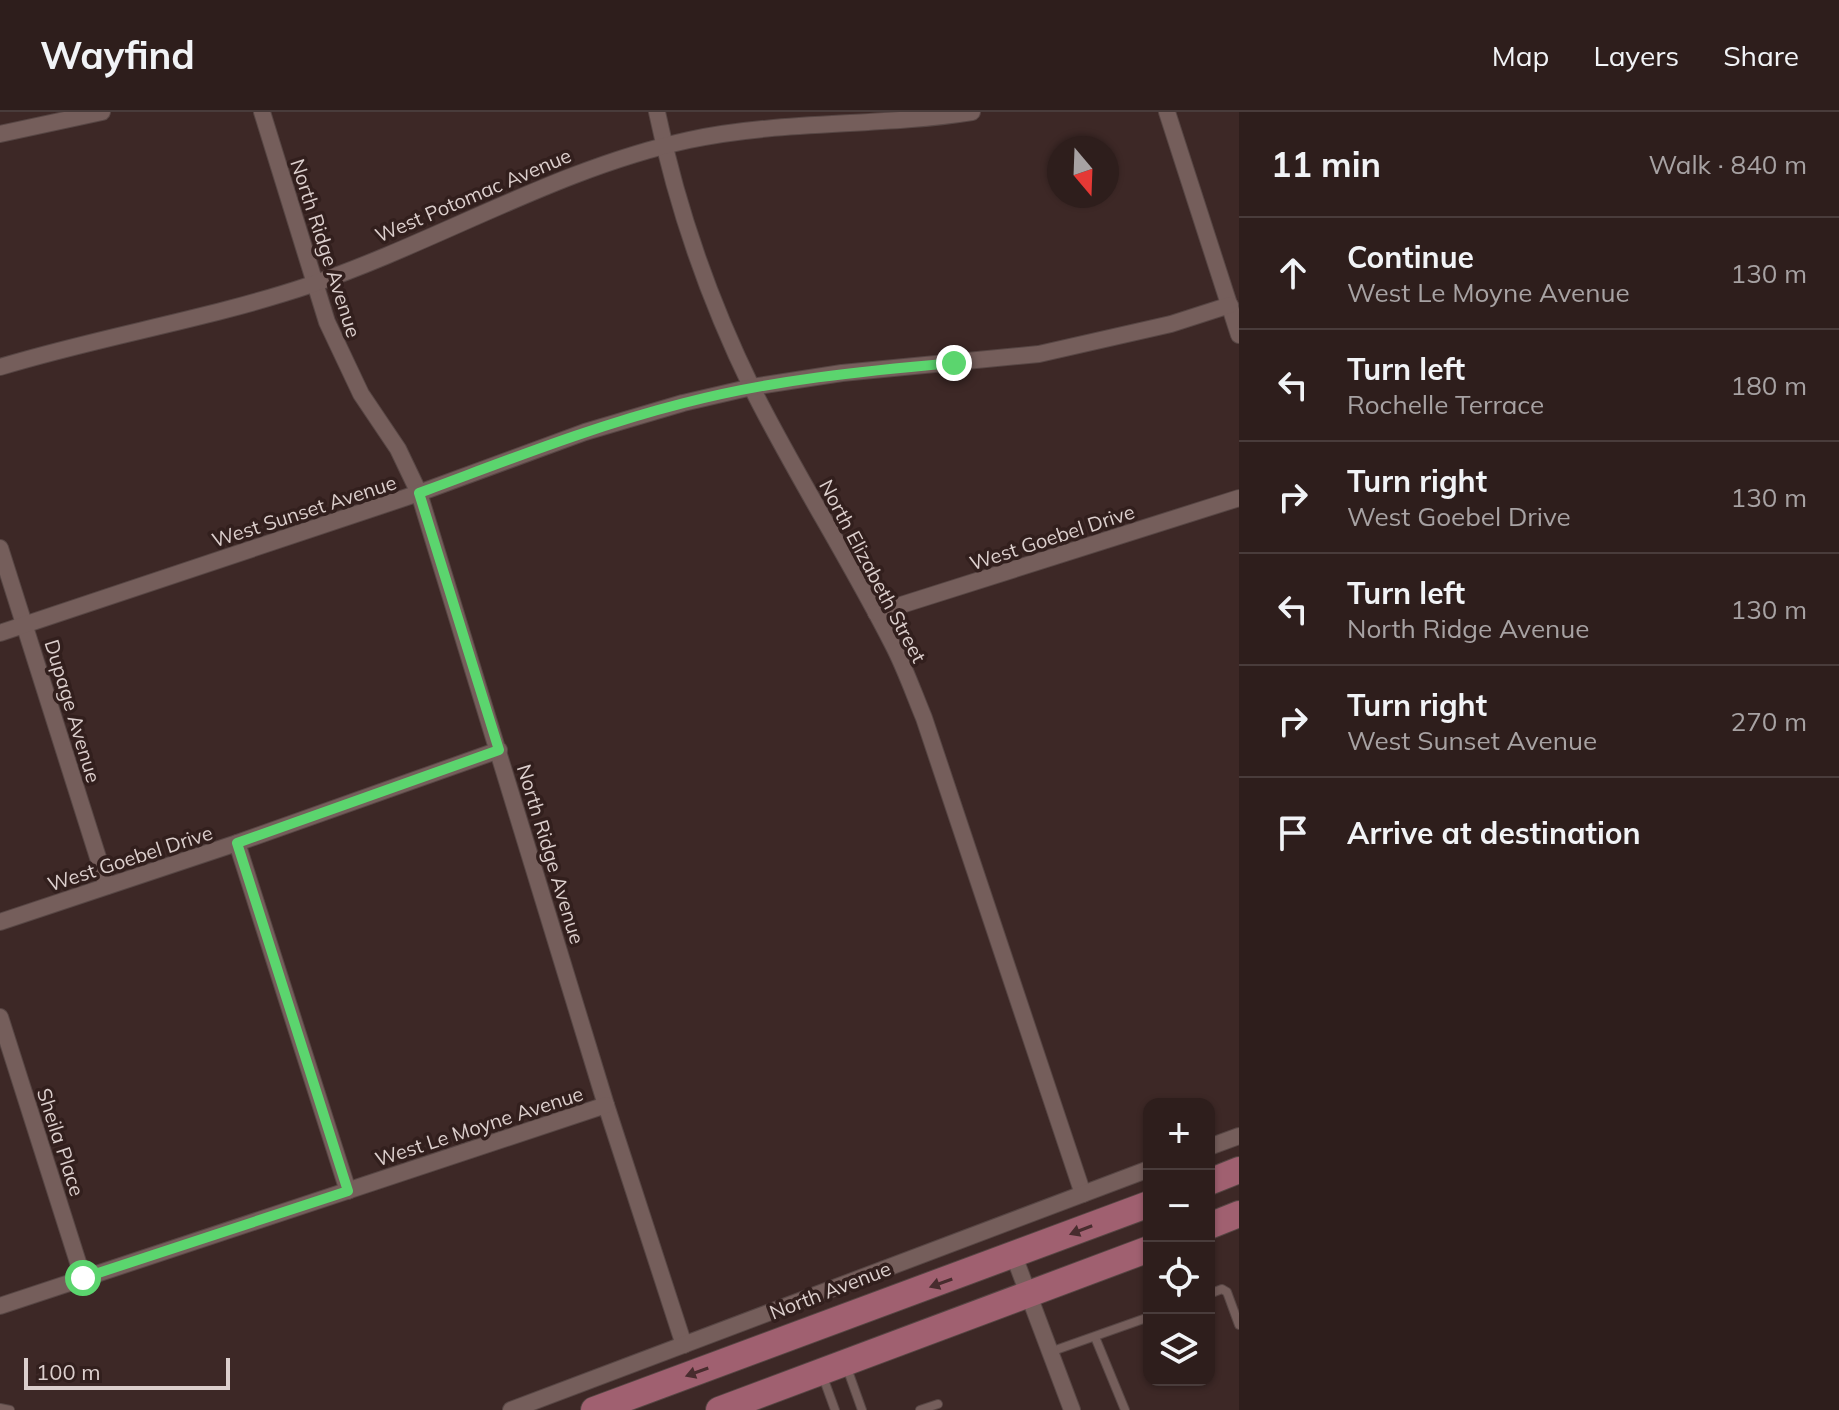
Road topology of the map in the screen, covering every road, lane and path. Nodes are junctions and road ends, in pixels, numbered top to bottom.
1 (102, 112) edge
2 (262, 112) edge
3 (657, 112) edge
4 (972, 112) edge
5 (1167, 112) edge
6 (0, 134) edge
7 (665, 146) junction
8 (313, 284) junction
9 (1230, 305) junction
10 (1239, 335) edge
11 (0, 367) edge
12 (752, 387) junction
13 (419, 493) junction
14 (1239, 498) edge
15 (0, 548) edge
16 (876, 613) junction
17 (25, 625) junction
18 (0, 633) edge
19 (499, 750) junction
20 (237, 843) junction
21 (107, 886) junction
22 (0, 922) edge
23 (0, 1017) edge
24 (606, 1105) junction
25 (1239, 1136) edge
26 (1215, 1145) edge
27 (1146, 1170) edge
28 (1239, 1170) edge
29 (1215, 1180) edge
30 (348, 1191) junction
31 (1083, 1194) junction
32 (1143, 1206) edge
33 (1239, 1214) edge
34 (1215, 1224) edge
35 (1143, 1251) edge
36 (1014, 1256) junction
37 (83, 1278) junction
38 (1215, 1292) edge
39 (1028, 1296) junction
40 (0, 1306) edge
41 (1143, 1319) edge
42 (1239, 1325) edge
43 (1095, 1337) junction
44 (684, 1345) junction
45 (1050, 1352) junction
46 (834, 1368) junction
47 (938, 1404) dead end
48 (0, 1408) edge
49 (10, 1410) edge
50 (511, 1410) edge
51 (594, 1410) edge
52 (719, 1410) edge
53 (835, 1410) edge
54 (862, 1410) edge
55 (920, 1410) edge
56 (1072, 1410) edge
57 (1125, 1410) edge

1 - 6 street
2 - 8 street, North Ridge Avenue
3 - 7 street, North Elizabeth Street
4 - 7 street, West Potomac Avenue
5 - 9 street
7 - 8 street, West Potomac Avenue
7 - 12 street, North Elizabeth Street
8 - 11 street, West Potomac Avenue
8 - 13 street, North Ridge Avenue
9 - 10 street
9 - 12 street, West Sunset Avenue
12 - 13 street, West Sunset Avenue
12 - 16 street, North Elizabeth Street
13 - 17 street, West Sunset Avenue
13 - 19 street, North Ridge Avenue
14 - 16 street, West Goebel Drive
15 - 17 street, Dupage Avenue
16 - 31 street, North Elizabeth Street
17 - 18 street, West Sunset Avenue
17 - 21 street, Dupage Avenue
19 - 20 street, West Goebel Drive
19 - 24 street, North Ridge Avenue
20 - 21 street, West Goebel Drive
20 - 30 street
21 - 22 street, West Goebel Drive
23 - 37 street, Sheila Place
24 - 30 street, West Le Moyne Avenue
24 - 44 street, North Ridge Avenue
25 - 26 street
27 - 31 street, North Avenue
28 - 29 main road
30 - 37 street, West Le Moyne Avenue
31 - 44 street, North Avenue
32 -> 36 main road, North Avenue
33 - 34 main road
35 - 39 main road
36 - 39 street
36 -> 51 main road, North Avenue
37 - 40 street, West Le Moyne Avenue
38 - 42 lane
39 - 45 street
39 - 46 main road
41 - 43 lane
43 - 45 lane
43 - 57 lane
44 - 50 street, North Avenue
45 - 56 street
46 - 52 main road
46 - 53 lane
46 - 54 lane
47 - 55 lane
48 - 49 lane

